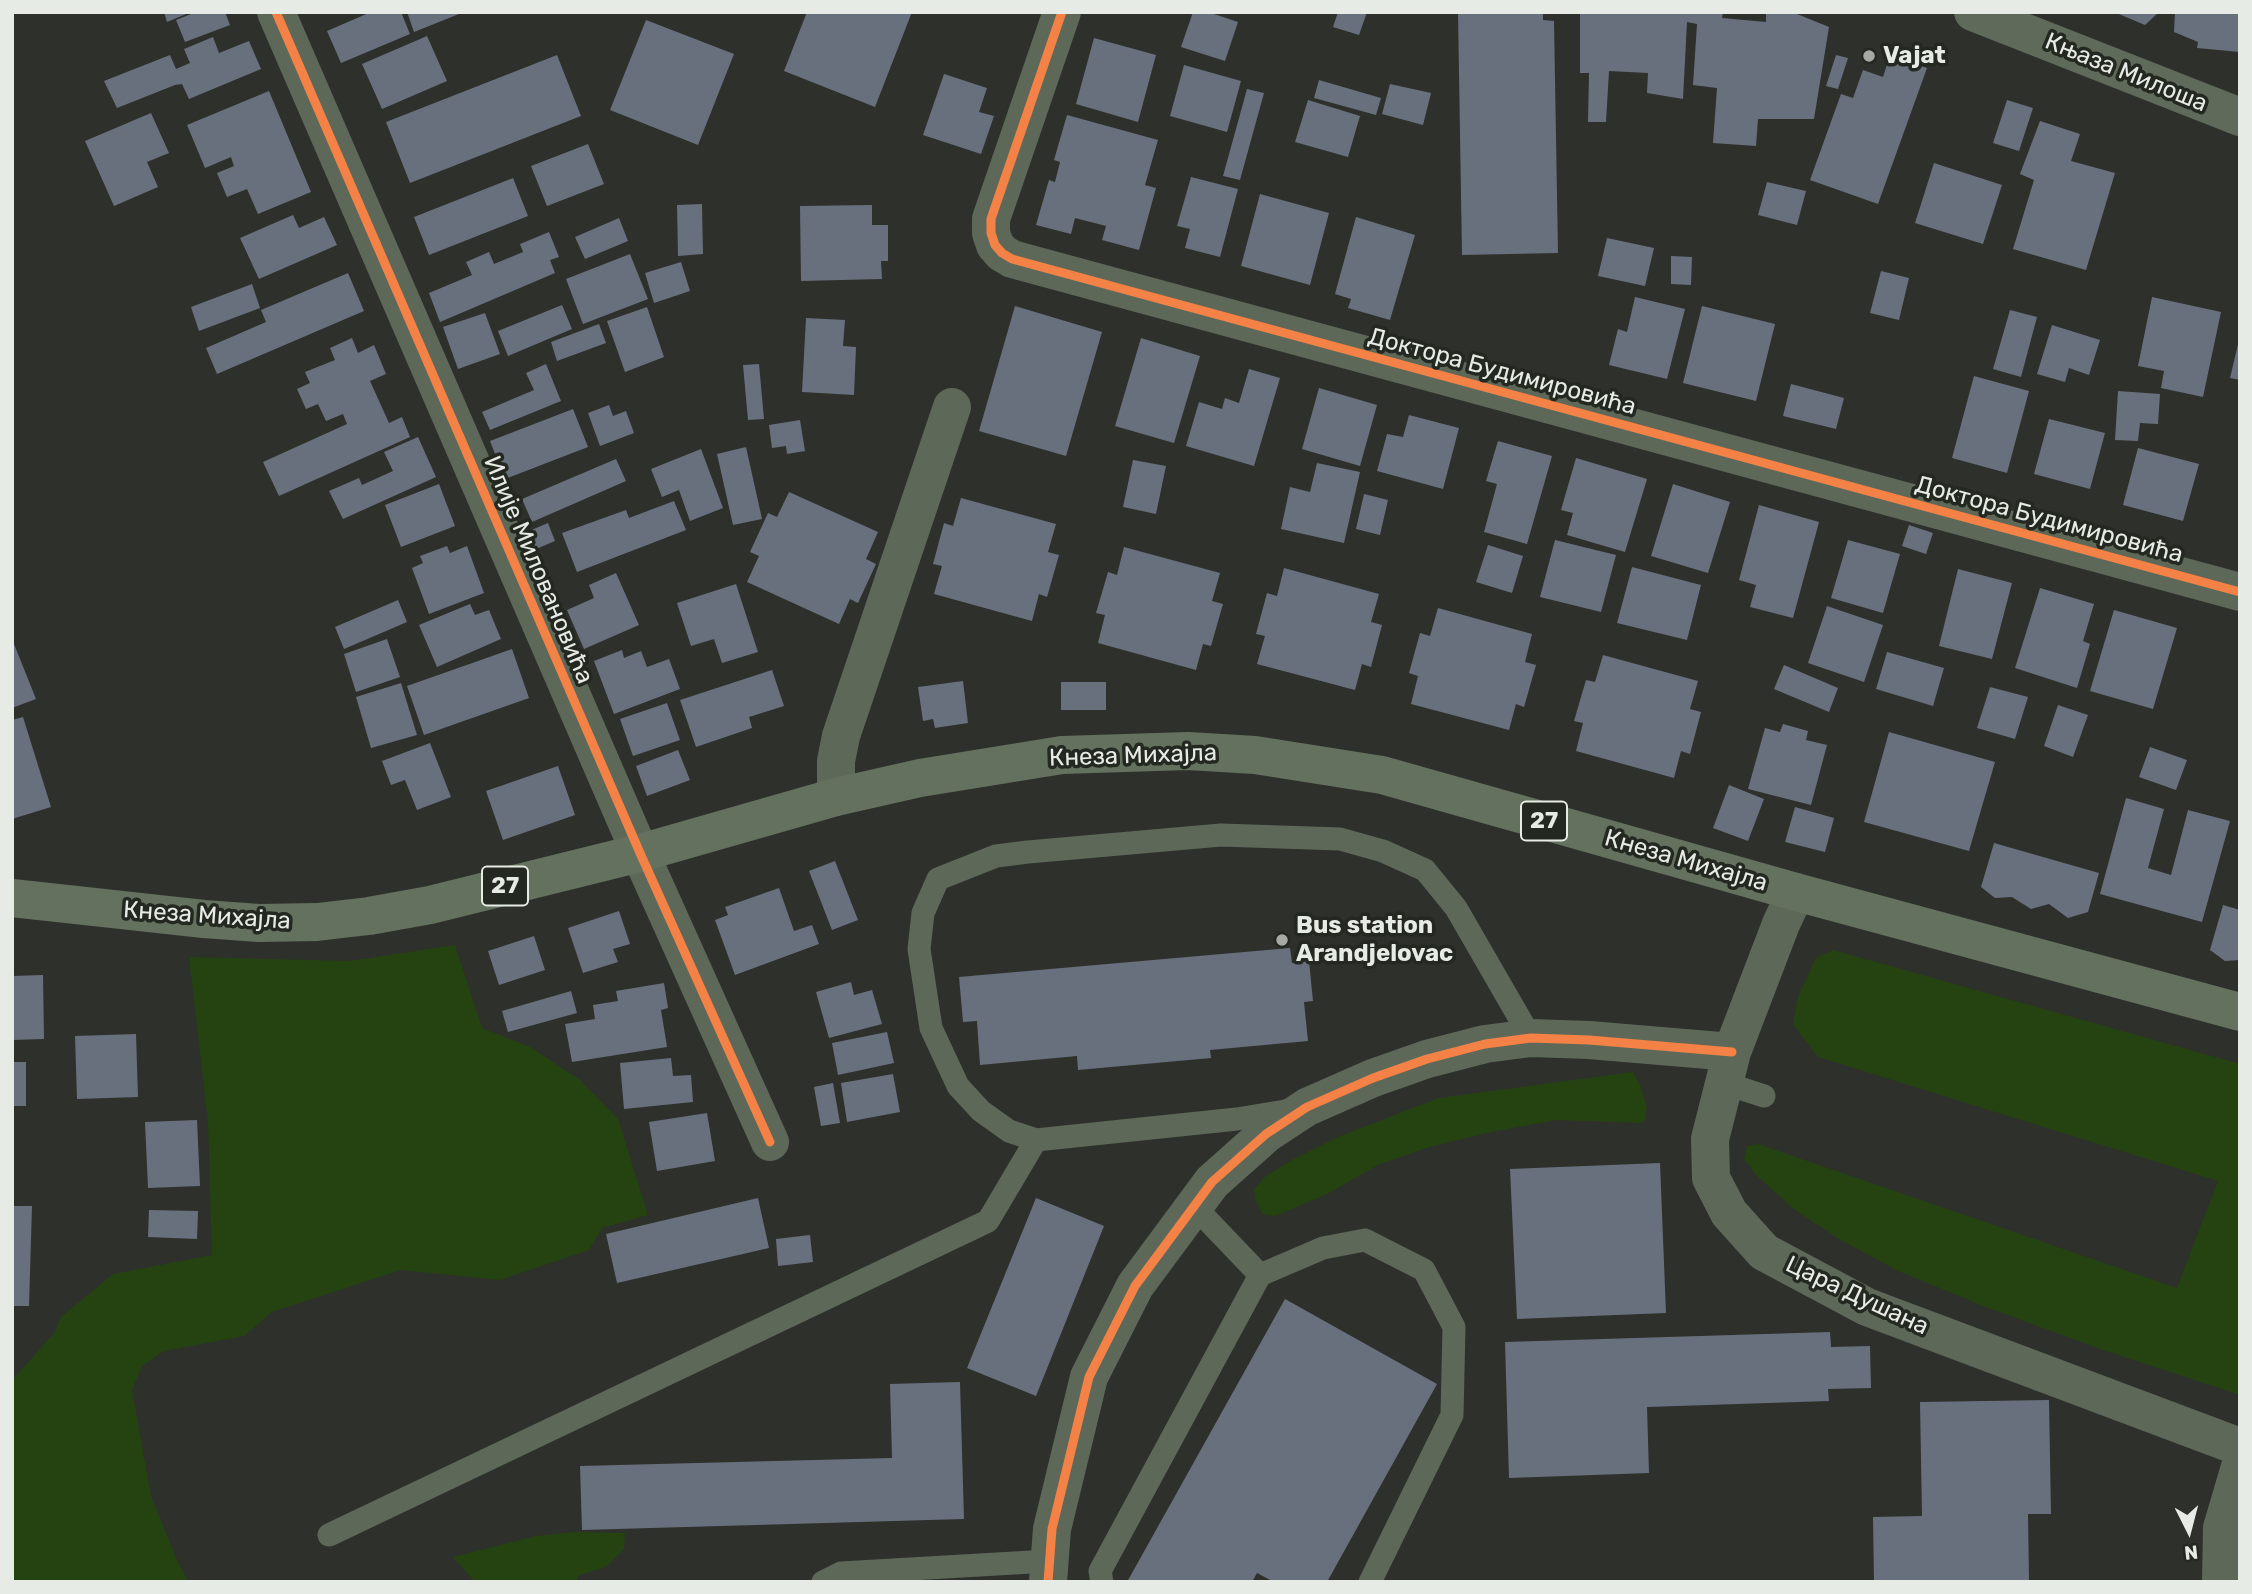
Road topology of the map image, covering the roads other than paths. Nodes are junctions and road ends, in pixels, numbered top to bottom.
1 (276, 12) edge
2 (1062, 12) edge
3 (1973, 12) edge
4 (2240, 117) edge
5 (952, 407) dead end
6 (2240, 592) edge
7 (836, 797) junction
8 (640, 853) junction
9 (1796, 892) junction
10 (12, 898) edge
11 (2240, 1012) edge
12 (1531, 1038) junction
13 (1728, 1068) junction
14 (1763, 1096) dead end
15 (1307, 1107) junction
16 (1036, 1140) junction
17 (770, 1142) dead end
18 (1194, 1206) junction
19 (1261, 1275) junction
20 (2240, 1447) edge
21 (2240, 1467) edge
22 (329, 1535) dead end
23 (1049, 1572) edge
24 (823, 1582) edge
25 (1102, 1582) edge
26 (1370, 1582) edge
27 (2221, 1582) edge

1 - 8 street, Илије Миловановића
2 - 6 street, Доктора Будимировића
3 - 4 street, Књаза Милоша
5 - 7 street
7 - 8 main road, Кнеза Михајла / 27
7 - 9 main road, Кнеза Михајла / 27
8 - 10 main road, Кнеза Михајла / 27
8 - 17 street, Илије Миловановића
9 - 11 main road, Кнеза Михајла / 27
9 - 13 street, Цара Душана
12 - 13 street
12 - 15 street
12 - 16 lane
13 - 14 lane
13 - 20 street, Цара Душана
15 - 16 lane
15 - 18 street
16 - 22 lane
18 - 19 lane
18 - 23 street
19 - 25 lane
19 - 26 lane
21 - 27 street
23 - 24 lane

